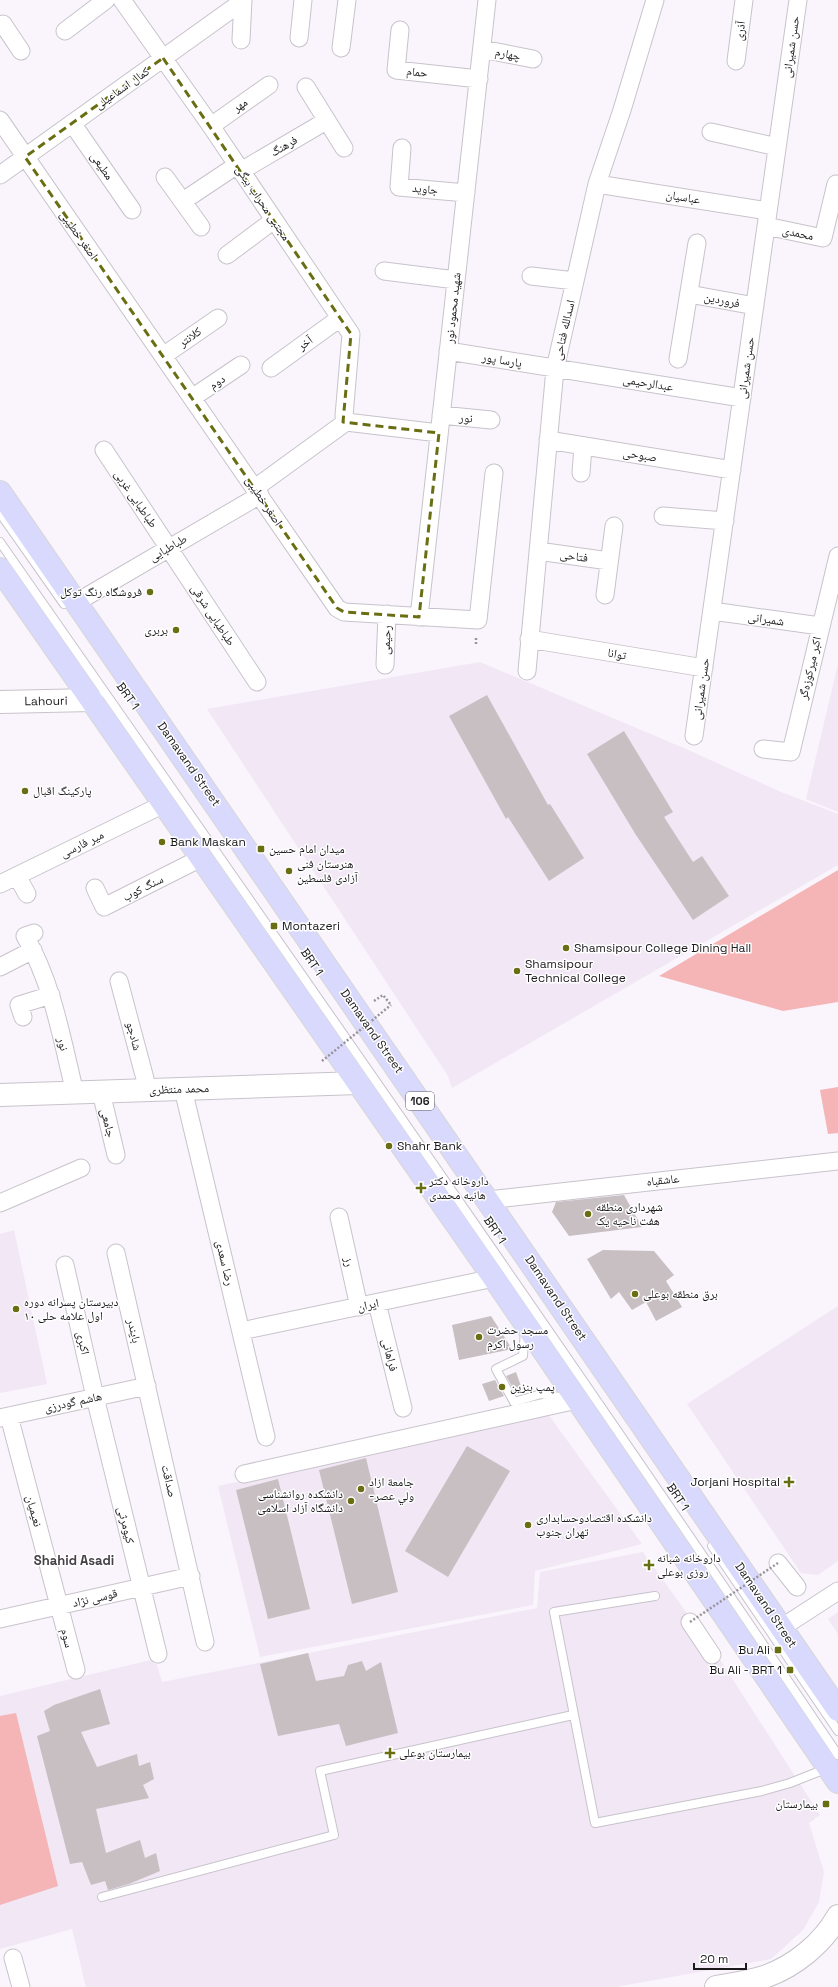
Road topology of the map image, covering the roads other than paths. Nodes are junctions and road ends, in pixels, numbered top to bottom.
1 (106, 0) edge
2 (243, 0) edge
3 (303, 0) edge
4 (348, 0) edge
5 (488, 0) edge
6 (655, 0) edge
7 (744, 0) edge
8 (798, 0) edge
9 (126, 2) edge
10 (0, 27) edge
11 (400, 30) dead end
12 (65, 31) dead end
13 (299, 38) dead end
14 (241, 40) dead end
15 (341, 48) dead end
16 (482, 49) junction
17 (21, 51) dead end
18 (164, 58) junction
19 (533, 59) dead end
20 (736, 61) dead end
21 (479, 79) junction
22 (269, 85) dead end
23 (306, 87) dead end
24 (0, 120) edge
25 (326, 121) junction
26 (72, 123) junction
27 (210, 126) junction
28 (711, 132) dead end
29 (777, 147) junction
30 (344, 148) dead end
31 (402, 148) dead end
32 (24, 157) junction
33 (239, 168) junction
34 (0, 175) edge
35 (164, 177) dead end
36 (597, 184) junction
37 (836, 184) dead end
38 (466, 193) junction
39 (183, 201) junction
40 (132, 210) dead end
41 (767, 219) junction
42 (274, 220) junction
43 (201, 227) dead end
44 (697, 243) dead end
45 (227, 255) dead end
46 (384, 270) dead end
47 (531, 276) dead end
48 (456, 280) junction
49 (574, 281) junction
50 (689, 294) junction
51 (755, 306) junction
52 (218, 318) dead end
53 (340, 318) junction
54 (448, 351) junction
55 (163, 356) junction
56 (678, 359) dead end
57 (241, 365) dead end
58 (271, 368) dead end
59 (555, 369) junction
60 (192, 398) junction
61 (742, 398) junction
62 (441, 415) junction
63 (490, 420) dead end
64 (346, 422) junction
65 (439, 433) junction
66 (548, 440) junction
67 (583, 446) junction
68 (104, 450) dead end
69 (732, 470) junction
70 (494, 473) dead end
71 (581, 473) dead end
72 (0, 492) edge
73 (258, 492) junction
74 (0, 513) edge
75 (663, 516) dead end
76 (725, 521) junction
77 (614, 526) dead end
78 (0, 542) edge
79 (169, 548) junction
80 (538, 551) junction
81 (838, 556) edge
82 (609, 561) junction
83 (0, 569) edge
84 (605, 595) dead end
85 (72, 606) junction
86 (712, 611) junction
87 (387, 614) junction
88 (419, 617) junction
89 (820, 626) junction
90 (529, 639) junction
91 (385, 665) dead end
92 (704, 668) junction
93 (527, 671) dead end
94 (257, 682) dead end
95 (92, 700) junction
96 (0, 702) edge
97 (694, 736) dead end
98 (764, 750) dead end
99 (164, 804) junction
100 (212, 815) dead end
101 (234, 848) dead end
102 (202, 858) junction
103 (17, 876) junction
104 (0, 884) edge
105 (95, 888) dead end
106 (27, 894) dead end
107 (34, 933) dead end
108 (36, 956) junction
109 (0, 968) edge
110 (119, 981) dead end
111 (51, 995) junction
112 (23, 1017) dead end
113 (358, 1084) junction
114 (183, 1089) junction
115 (148, 1090) junction
116 (100, 1092) junction
117 (75, 1093) junction
118 (0, 1095) edge
119 (116, 1155) dead end
120 (838, 1160) edge
121 (81, 1168) dead end
122 (488, 1200) junction
123 (0, 1203) edge
124 (339, 1217) dead end
125 (116, 1253) dead end
126 (65, 1265) dead end
127 (494, 1278) junction
128 (377, 1303) junction
129 (359, 1306) junction
130 (525, 1324) junction
131 (241, 1331) junction
132 (147, 1386) junction
133 (95, 1397) junction
134 (578, 1400) junction
135 (403, 1408) dead end
136 (4, 1417) edge
137 (266, 1437) dead end
138 (244, 1474) dead end
139 (707, 1538) dead end
140 (778, 1563) road end
141 (190, 1576) junction
142 (142, 1587) junction
143 (797, 1587) dead end
144 (838, 1591) edge
145 (655, 1596) dead end
146 (59, 1606) junction
147 (0, 1619) edge
148 (690, 1622) road end
149 (781, 1628) junction
150 (206, 1642) dead end
151 (158, 1654) dead end
152 (712, 1655) dead end
153 (76, 1670) dead end
154 (838, 1710) edge
155 (573, 1715) junction
156 (838, 1731) edge
157 (835, 1768) edge
158 (102, 1897) dead end
159 (838, 1916) edge
160 (13, 1958) dead end
161 (19, 1986) edge
162 (716, 1987) edge

1 - 12 street
2 - 14 street
2 - 18 street, کمال اسماعیلی
3 - 13 street
4 - 15 street
5 - 16 street, شهید محمود نور
6 - 36 street, اسدالله فتاحی
7 - 20 street, آذری
8 - 29 street, حسن شمیرانی
9 - 18 street, مجتبی محراب بیگی
10 - 17 street
11 - 21 street, حمام
16 - 19 street, چهارم
16 - 21 street, شهید محمود نور
18 - 26 street, کمال اسماعیلی
18 - 27 street, مجتبی محراب بیگی
21 - 38 street, شهید محمود نور
22 - 27 street, مهر
23 - 25 street
24 - 32 street, اصغر خطیبی
25 - 30 street
25 - 33 street, فرهنگ
26 - 32 street, کمال اسماعیلی
26 - 40 street, مطیعی
27 - 33 street, مجتبی محراب بیگی
28 - 29 street
29 - 41 street, حسن شمیرانی
31 - 38 street, جاوید
32 - 34 street, کمال اسماعیلی
32 - 55 street, اصغر خطیبی
33 - 39 street
33 - 42 street, مجتبی محراب بیگی
35 - 39 street
36 - 41 street, عباسیان
36 - 49 street, اسدالله فتاحی
37 - 41 street, محمدی
38 - 48 street, شهید محمود نور
39 - 43 street
41 - 51 street, حسن شمیرانی
42 - 45 street
42 - 53 street, مجتبی محراب بیگی
44 - 50 street
46 - 48 street
47 - 49 street
48 - 54 street, شهید محمود نور
49 - 59 street, اسدالله فتاحی
50 - 51 street, فروردین
50 - 56 street
51 - 61 street, حسن شمیرانی
52 - 55 street, کلانتر
53 - 58 street, آخر
53 - 64 street, مجتبی محراب بیگی
54 - 59 street, پارسا پور
54 - 62 street, شهید محمود نور
55 - 60 street, اصغر خطیبی
57 - 60 street, دوم
59 - 61 street, عبدالرحیمی
59 - 66 street, اسدالله فتاحی
60 - 73 street, اصغر خطیبی
61 - 69 street, حسن شمیرانی
62 - 63 street, نور
62 - 65 street, شهید محمود نور
64 - 65 street
64 - 73 street, طباطبایی
65 - 88 street, شهید محمود نور
66 - 67 street, صبوحی
66 - 80 street, اسدالله فتاحی
67 - 69 street, صبوحی
67 - 71 street
68 - 79 street, طباطبایی غربی
69 - 76 street, حسن شمیرانی
70 - 88 street, اصغر خطیبی
72 - 85 main road, Damavand Street / 106
73 - 79 street, طباطبایی
73 - 87 street, اصغر خطیبی
74 - 85 lane
75 - 76 street
76 - 86 street, حسن شمیرانی
77 - 82 street
78 - 157 lane, BRT 1
79 - 85 street, طباطبایی
79 - 94 street, طباطبایی شرقی
80 - 82 street, فتاحی
80 - 90 street, اسدالله فتاحی
81 - 89 street, اکبر میرکوزه‌گر
82 - 84 street
83 - 95 main road
85 - 122 main road, Damavand Street / 106
86 - 89 street, شمیرانی
86 - 92 street, حسن شمیرانی
87 - 88 street, اصغر خطیبی
87 - 91 street, رحیمی
89 - 98 street, اکبر میرکوزه‌گر
90 - 92 street, توانا
90 - 93 street, اسدالله فتاحی
92 - 97 street, حسن شمیرانی
95 - 96 main road, Lahouri
95 - 99 main road
99 - 102 main road
99 - 103 street, میر فارسی
100 - 101 lane
102 - 105 street, سنگ کوب
102 - 113 main road
103 - 104 street, میر فارسی
103 - 106 street
107 - 108 street, نور
108 - 109 street
108 - 111 street, نور
110 - 115 street, شادجو
111 - 112 street
111 - 117 street, نور
113 - 114 main road, محمد منتظری
113 - 127 main road
114 - 115 main road, محمد منتظری
114 - 131 street, رضا سعدی
115 - 116 main road, محمد منتظری
116 - 117 main road, محمد منتظری
116 - 119 street, جامعی
117 - 118 main road, محمد منتظری
120 - 122 street, عاشقباه
121 - 123 street
122 - 149 main road, Damavand Street / 106
124 - 129 street, رز
125 - 132 street, بایندر
126 - 133 street, اکبری
127 - 128 street, ایران
127 - 130 main road
128 - 129 street, ایران
128 - 135 street, فراهانی
129 - 131 street, ایران
130 - 134 main road
130 - 134 lane
131 - 137 street, رضا سعدی
132 - 133 street, هاشم گودرزی
132 - 141 street, صداقت
133 - 136 street, هاشم گودرزی
133 - 142 street, کیومرثی
134 - 138 street
134 - 157 main road
136 - 146 street, نعیمیان
139 - 156 lane
140 - 143 street
141 - 142 street, قوسی نژاد
141 - 150 street, صداقت
142 - 146 street, قوسی نژاد
142 - 151 street, کیومرثی
144 - 149 street
145 - 155 lane
146 - 147 street, قوسی نژاد
146 - 153 street, سوم
148 - 152 street
149 - 154 main road, Damavand Street / 106
155 - 157 lane
155 - 158 lane
159 - 162 main road
160 - 161 street

